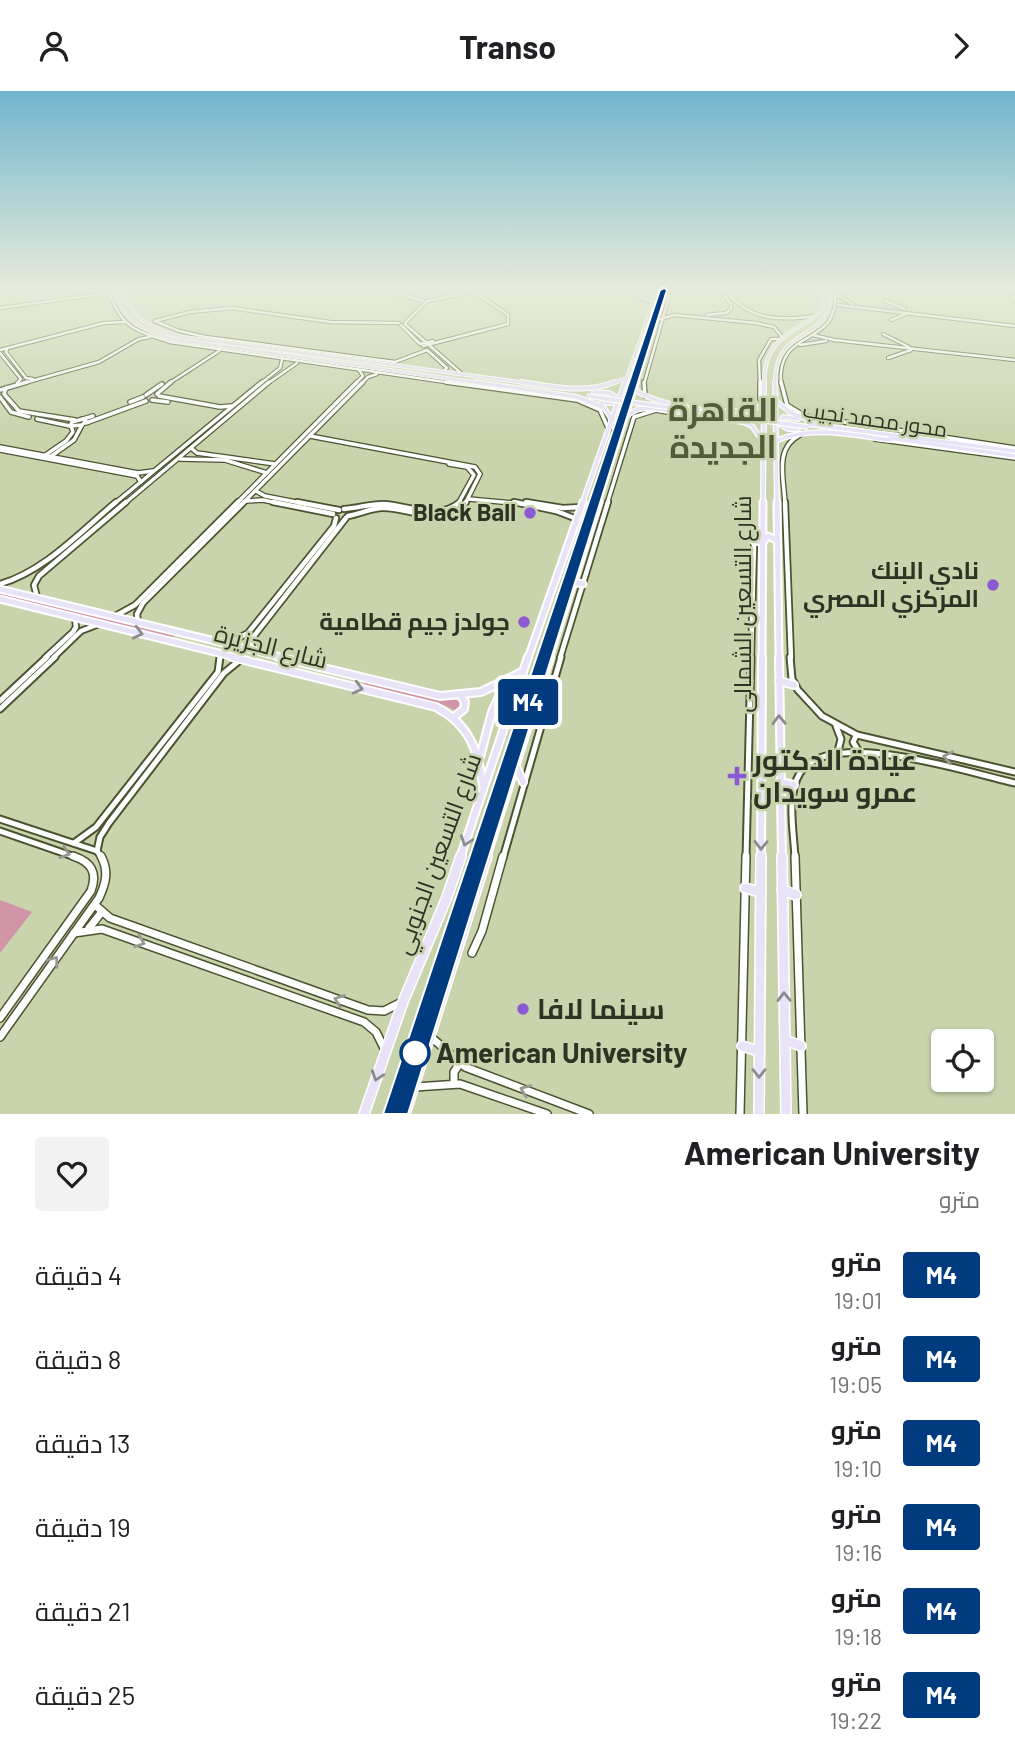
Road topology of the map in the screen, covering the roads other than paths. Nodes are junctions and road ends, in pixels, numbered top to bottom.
1 (45, 338) edge
2 (46, 338) edge
3 (136, 338) edge
4 (147, 338) edge
5 (156, 338) edge
6 (167, 338) edge
7 (183, 338) edge
8 (220, 338) edge
9 (416, 338) edge
10 (458, 338) edge
11 (641, 338) edge
12 (651, 338) edge
13 (654, 338) edge
14 (782, 338) edge
15 (800, 338) edge
16 (808, 338) edge
17 (825, 338) edge
18 (891, 338) edge
19 (777, 340) junction
20 (834, 340) junction
21 (425, 346) junction
22 (10, 347) junction
23 (207, 348) junction
24 (790, 348) junction
25 (917, 349) junction
26 (0, 350) edge
27 (223, 350) junction
28 (231, 350) junction
29 (783, 352) junction
30 (290, 355) junction
31 (308, 358) junction
32 (888, 358) dead end
33 (281, 359) junction
34 (1015, 360) edge
35 (299, 362) junction
36 (313, 364) junction
37 (444, 366) junction
38 (283, 369) junction
39 (358, 370) junction
40 (434, 370) joint
41 (427, 371) junction
42 (386, 372) junction
43 (459, 373) junction
44 (764, 373) junction
45 (775, 375) junction
46 (366, 376) junction
47 (34, 378) junction
48 (627, 378) junction
49 (441, 379) junction
50 (642, 379) junction
51 (484, 380) junction
52 (17, 383) junction
53 (261, 384) junction
54 (267, 385) junction
55 (6, 388) junction
56 (0, 389) edge
57 (634, 389) junction
58 (158, 395) junction
59 (0, 397) edge
60 (145, 397) junction
61 (587, 397) junction
62 (647, 398) junction
63 (777, 398) junction
64 (152, 400) junction
65 (679, 404) junction
66 (764, 404) junction
67 (236, 405) junction
68 (648, 408) junction
69 (678, 412) junction
70 (741, 412) junction
71 (223, 415) junction
72 (328, 415) junction
73 (727, 415) junction
74 (626, 416) junction
75 (755, 419) junction
76 (75, 420) junction
77 (613, 420) junction
78 (84, 422) junction
79 (743, 422) junction
80 (825, 424) junction
81 (70, 426) junction
82 (808, 426) joint
83 (609, 430) junction
84 (823, 432) junction
85 (830, 433) junction
86 (310, 436) junction
87 (871, 438) junction
88 (763, 440) junction
89 (914, 440) junction
90 (303, 442) junction
91 (775, 442) junction
92 (0, 448) edge
93 (191, 448) junction
94 (615, 448) junction
95 (623, 450) junction
96 (978, 452) junction
97 (1015, 453) edge
98 (46, 457) junction
99 (427, 459) junction
100 (176, 460) junction
101 (164, 463) junction
102 (171, 464) junction
103 (276, 464) junction
104 (157, 469) junction
105 (267, 473) junction
106 (141, 482) junction
107 (260, 483) junction
108 (471, 483) junction
109 (477, 484) junction
110 (256, 490) junction
111 (474, 490) junction
112 (468, 499) junction
113 (584, 499) junction
114 (599, 501) junction
115 (245, 502) junction
116 (458, 505) junction
117 (464, 506) junction
118 (581, 507) junction
119 (342, 509) junction
120 (596, 509) junction
121 (106, 511) junction
122 (114, 512) junction
123 (335, 516) junction
124 (347, 517) junction
125 (577, 519) junction
126 (762, 525) junction
127 (776, 525) junction
128 (209, 535) junction
129 (776, 540) junction
130 (762, 542) junction
131 (754, 543) joint
132 (37, 567) junction
133 (45, 570) junction
134 (572, 582) junction
135 (583, 584) junction
136 (0, 586) edge
137 (37, 598) junction
138 (0, 599) edge
139 (141, 603) junction
140 (113, 616) junction
141 (74, 617) junction
142 (138, 622) junction
143 (100, 624) junction
144 (752, 630) junction
145 (254, 631) junction
146 (762, 632) junction
147 (181, 633) junction
148 (193, 636) junction
149 (69, 639) junction
150 (173, 642) junction
151 (226, 644) junction
152 (186, 645) junction
153 (254, 650) junction
154 (752, 651) junction
155 (762, 653) junction
156 (220, 654) junction
157 (242, 659) junction
158 (296, 661) junction
159 (286, 670) junction
160 (221, 672) junction
161 (523, 672) junction
162 (506, 681) junction
163 (779, 681) junction
164 (793, 682) junction
165 (461, 696) junction
166 (0, 701) edge
167 (0, 709) edge
168 (454, 717) junction
169 (835, 724) junction
170 (857, 735) junction
171 (858, 750) junction
172 (837, 752) junction
173 (480, 759) junction
174 (515, 764) junction
175 (1015, 772) edge
176 (523, 782) junction
177 (780, 782) junction
178 (1015, 783) edge
179 (794, 785) junction
180 (484, 788) junction
181 (0, 819) edge
182 (105, 822) junction
183 (17, 825) junction
184 (0, 831) edge
185 (9, 834) junction
186 (74, 843) junction
187 (97, 851) junction
188 (745, 888) junction
189 (782, 890) junction
190 (760, 892) junction
191 (796, 895) junction
192 (95, 905) junction
193 (101, 913) junction
194 (89, 929) junction
195 (74, 933) junction
196 (472, 953) dead end
197 (26, 982) junction
198 (36, 986) junction
199 (403, 1002) junction
200 (9, 1005) junction
201 (0, 1011) edge
202 (0, 1018) edge
203 (431, 1036) junction
204 (0, 1037) edge
205 (785, 1040) junction
206 (742, 1046) junction
207 (801, 1046) junction
208 (385, 1051) junction
209 (759, 1051) junction
210 (460, 1063) junction
211 (454, 1083) junction
212 (415, 1087) junction
213 (364, 1114) edge
214 (405, 1114) edge
215 (547, 1114) edge
216 (589, 1114) edge
217 (740, 1114) edge
218 (758, 1114) edge
219 (786, 1114) edge
220 (803, 1114) edge

1 - 22 street
2 - 26 street
3 - 47 street
4 - 55 street
5 - 23 street
6 - 28 main road, محور محمد نجيب
7 - 30 main road, محور محمد نجيب
8 - 21 street
9 - 21 street
10 - 21 street
11 - 48 main road, شارع التسعين الجنوبي
12 - 50 main road, شارع التسعين الجنوبي
13 - 50 street
14 - 19 main road
15 - 29 main road
16 - 24 street
17 - 20 street
18 - 25 street
19 - 44 main road, شارع التسعين الشمالى
19 - 66 street
20 - 24 street
20 - 25 street
21 - 37 street
22 - 26 street
22 - 47 street
23 - 27 street
23 - 60 street
24 - 29 street
25 - 32 street
25 - 34 street
26 - 52 street
27 - 28 street
27 - 58 street
28 - 30 main road, محور محمد نجيب
28 - 33 street
29 - 45 main road, شارع التسعين الشمالى
29 - 63 street
30 - 31 main road, محور محمد نجيب
31 - 41 main road, محور محمد نجيب
31 - 42 main road, محور محمد نجيب
33 - 35 street
33 - 38 street
35 - 36 street
35 - 38 street
36 - 38 street
36 - 39 street
37 - 40 street
37 - 43 street
37 - 43 street
38 - 53 street
38 - 54 street
39 - 42 street
39 - 46 street
40 - 41 main road
41 - 51 main road, محور محمد نجيب
42 - 46 street
42 - 49 main road, محور محمد نجيب
43 - 51 street
44 - 45 main road
44 - 66 main road, شارع التسعين الشمالى
45 - 63 main road, شارع التسعين الشمالى
46 - 72 street
47 - 52 street
48 - 61 main road, محور محمد نجيب
48 - 77 main road, شارع التسعين الجنوبي
49 - 51 main road, محور محمد نجيب
49 - 61 street
50 - 57 main road, شارع التسعين الجنوبي
50 - 62 street
51 - 61 main road, محور محمد نجيب
52 - 56 street
53 - 54 street
53 - 67 street
54 - 93 street
55 - 56 street
55 - 76 street
57 - 62 main road
57 - 74 main road, شارع التسعين الجنوبي
58 - 60 street
58 - 64 street
58 - 67 street
59 - 81 street
60 - 64 street
60 - 78 street
61 - 61 main road
61 - 75 main road, محور محمد نجيب, bridge
61 - 77 main road
61 - 83 street
62 - 65 main road
62 - 68 main road
63 - 80 main road
63 - 91 main road, شارع التسعين الشمالى
63 - 97 street
64 - 71 street
65 - 70 main road
65 - 73 main road
66 - 70 main road
66 - 88 main road, شارع التسعين الشمالى
67 - 71 street
68 - 69 main road
68 - 74 main road
69 - 73 main road
69 - 79 main road
70 - 79 main road
71 - 101 street
72 - 86 street
72 - 103 street
73 - 75 main road, bridge
74 - 94 main road, شارع التسعين الجنوبي
75 - 82 main road, محور محمد نجيب, bridge
76 - 78 street
76 - 81 street
77 - 83 main road, شارع التسعين الجنوبي
78 - 81 street
78 - 98 street
79 - 88 main road
79 - 95 street
80 - 84 main road
80 - 89 main road
81 - 98 street
82 - 89 main road, محور محمد نجيب
83 - 113 main road, شارع التسعين الجنوبي
84 - 85 main road
84 - 91 main road
85 - 87 main road
85 - 164 street
86 - 90 street
86 - 99 street
87 - 89 main road
87 - 96 street
88 - 126 main road, شارع التسعين الشمالى
89 - 96 main road, محور محمد نجيب
89 - 97 main road, محور محمد نجيب
90 - 99 street
90 - 107 street
91 - 127 main road, شارع التسعين الشمالى
92 - 98 street
93 - 100 street
93 - 103 street
94 - 95 main road
94 - 114 main road, شارع التسعين الجنوبي
95 - 135 street
96 - 97 main road, محور محمد نجيب
98 - 104 street
98 - 106 street
99 - 108 street
99 - 109 street
100 - 102 street
100 - 105 street
101 - 102 street
101 - 104 street
102 - 122 street
103 - 105 street
104 - 106 street
105 - 107 street
106 - 121 street
107 - 110 street
107 - 128 street
108 - 109 street
108 - 116 street
109 - 111 street
110 - 115 street
110 - 119 street
111 - 112 street
111 - 118 street
112 - 117 street
112 - 125 street
113 - 114 main road
113 - 118 main road, شارع التسعين الجنوبي
114 - 120 main road, شارع التسعين الجنوبي
115 - 123 street
115 - 128 street
116 - 117 street
116 - 119 street
117 - 124 street
118 - 120 main road
118 - 125 main road, شارع التسعين الجنوبي
119 - 123 street
119 - 124 street
120 - 134 main road, شارع التسعين الجنوبي
121 - 122 street
121 - 132 street
122 - 133 street
123 - 124 street
123 - 145 street
124 - 145 street
125 - 161 main road, شارع التسعين الجنوبي
126 - 127 main road
126 - 130 main road, شارع التسعين الشمالى
127 - 129 main road, شارع التسعين الشمالى
128 - 139 street
129 - 130 main road
129 - 163 main road, شارع التسعين الشمالى
130 - 131 main road
130 - 146 main road, شارع التسعين الشمالى
131 - 144 street
132 - 133 street
132 - 136 street
133 - 137 street
134 - 135 main road
134 - 174 main road, شارع التسعين الجنوبي
135 - 176 street
136 - 137 main road, شارع الجزيرة
137 - 140 main road, شارع الجزيرة
138 - 141 main road, شارع الجزيرة
139 - 140 street
139 - 142 street
140 - 142 main road, شارع الجزيرة
141 - 143 main road, شارع الجزيرة
141 - 149 street
142 - 147 main road, شارع الجزيرة
143 - 149 street
143 -> 150 main road, شارع الجزيرة
144 - 146 main road
144 - 154 street
145 - 151 street
145 - 153 street
146 - 155 main road, شارع التسعين الشمالى
147 - 148 main road, شارع الجزيرة
147 - 150 main road
148 - 151 main road, شارع الجزيرة
148 - 152 main road
149 - 166 street
149 - 167 street
150 - 152 main road, شارع الجزيرة
151 - 153 main road, شارع الجزيرة
152 - 156 main road, شارع الجزيرة
153 - 158 main road, شارع الجزيرة
154 - 155 main road
154 - 188 street
155 -> 190 main road, شارع التسعين الشمالى
156 - 157 main road, شارع الجزيرة
156 - 160 street
157 - 159 main road, شارع الجزيرة
157 - 160 street
158 - 159 main road
158 - 165 main road, شارع الجزيرة
159 -> 168 main road, شارع الجزيرة
160 - 182 street
161 - 162 main road, شارع الجزيرة
161 - 180 main road, شارع التسعين الجنوبي
162 - 165 main road, شارع الجزيرة
162 - 173 main road
163 - 164 main road
177 -> 163 main road, شارع التسعين الشمالى
164 - 169 street
165 - 168 main road
168 - 173 main road
169 - 170 street
169 - 172 street
170 - 171 street
175 -> 170 street
171 - 172 street
171 - 178 street
172 - 179 street
173 - 180 main road
174 - 176 main road
174 - 203 main road, شارع التسعين الجنوبي
176 - 196 street
177 - 179 main road
177 - 189 main road, شارع التسعين الشمالى
179 - 191 street
180 -> 199 main road, شارع التسعين الجنوبي
181 - 183 street
182 - 186 street
182 - 187 street
183 - 185 street
183 - 186 street
184 - 185 street
185 -> 197 street
186 - 187 street
187 - 192 street
188 - 190 main road
188 - 206 street
189 - 191 main road
205 -> 189 main road, شارع التسعين الشمالى
190 - 209 main road, شارع التسعين الشمالى
191 - 207 street
192 - 193 street
192 - 195 street
193 - 194 street
199 -> 193 street
194 - 195 street
194 -> 208 street
198 -> 195 street
197 - 198 street
197 - 200 street
198 - 204 street
199 - 208 main road, شارع التسعين الجنوبي
200 - 201 street
200 - 202 street
203 - 210 street
203 - 212 main road, شارع التسعين الجنوبي
205 - 207 main road
205 - 219 main road, شارع التسعين الشمالى
206 - 209 main road
206 - 217 street
207 - 220 street
208 -> 213 main road, شارع التسعين الجنوبي
209 -> 218 main road, شارع التسعين الشمالى
210 - 211 street
216 -> 210 street
211 - 212 street
211 - 215 street
212 - 214 main road, شارع التسعين الجنوبي

